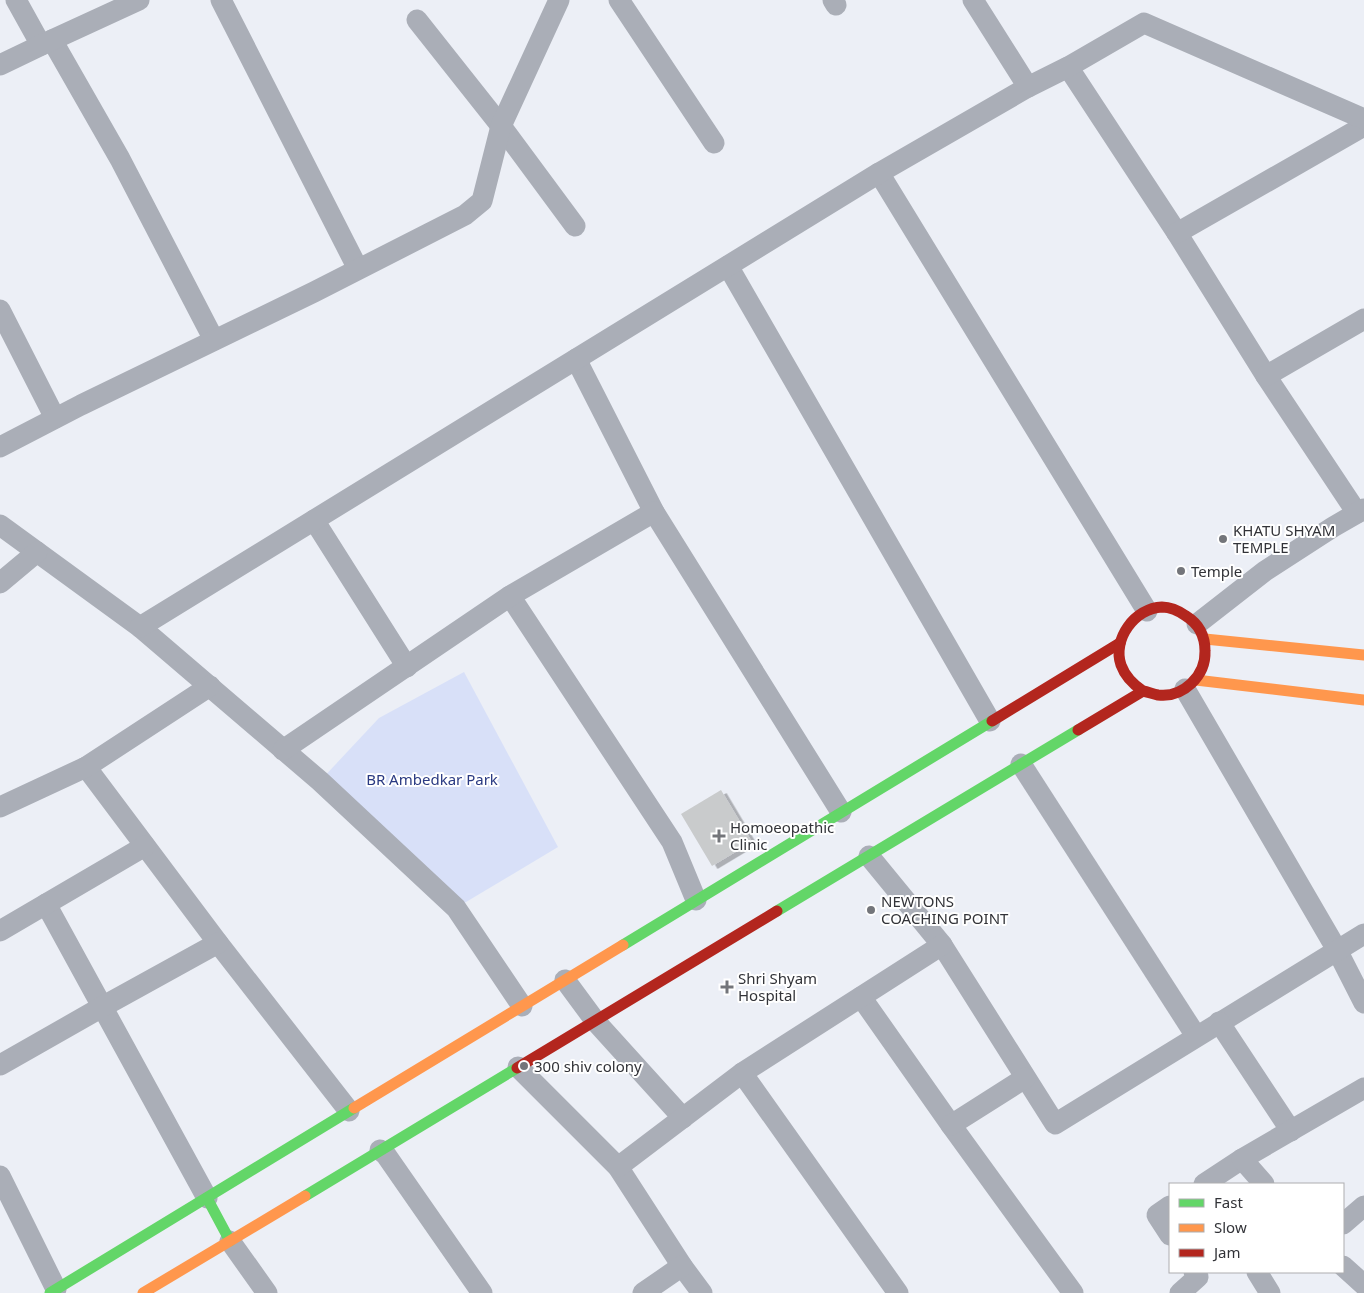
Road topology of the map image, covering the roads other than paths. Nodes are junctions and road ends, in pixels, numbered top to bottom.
1 (16, 0) edge
2 (139, 0) edge
3 (221, 0) edge
4 (558, 0) edge
5 (619, 0) edge
6 (973, 0) edge
7 (417, 20) dead end
8 (46, 42) junction
9 (0, 65) edge
10 (1068, 67) junction
11 (1028, 87) junction
12 (1364, 119) edge
13 (501, 126) junction
14 (1364, 126) edge
15 (714, 143) dead end
16 (879, 173) junction
17 (575, 226) dead end
18 (1177, 233) junction
19 (728, 266) junction
20 (358, 269) junction
21 (0, 310) edge
22 (1364, 319) edge
23 (214, 340) junction
24 (576, 359) junction
25 (1266, 376) junction
26 (55, 418) junction
27 (0, 447) edge
28 (1361, 511) edge
29 (654, 512) junction
30 (314, 520) junction
31 (0, 525) edge
32 (38, 552) junction
33 (0, 583) edge
34 (510, 596) junction
35 (1147, 611) junction
36 (140, 627) junction
37 (1201, 632) junction
38 (1120, 643) junction
39 (1364, 655) edge
40 (406, 667) junction
41 (1190, 684) junction
42 (210, 686) junction
43 (1143, 691) junction
44 (1364, 700) edge
45 (990, 721) junction
46 (283, 750) junction
47 (1021, 764) junction
48 (86, 767) junction
49 (0, 807) edge
50 (841, 812) junction
51 (145, 846) junction
52 (869, 856) junction
53 (696, 900) junction
54 (46, 904) junction
55 (0, 931) edge
56 (1364, 934) edge
57 (218, 943) junction
58 (942, 945) junction
59 (1337, 950) junction
60 (565, 980) junction
61 (861, 997) junction
62 (1364, 1003) edge
63 (522, 1006) junction
64 (102, 1007) junction
65 (596, 1022) junction
66 (1219, 1022) junction
67 (1196, 1036) junction
68 (0, 1066) edge
69 (518, 1067) junction
70 (742, 1073) junction
71 (1025, 1078) junction
72 (1364, 1088) edge
73 (349, 1111) junction
74 (683, 1118) junction
75 (951, 1125) junction
76 (1291, 1131) junction
77 (380, 1150) junction
78 (1242, 1159) junction
79 (618, 1167) junction
80 (0, 1176) edge
81 (1206, 1183) edge
82 (1263, 1183) edge
83 (207, 1198) junction
84 (1364, 1206) edge
85 (1169, 1207) edge
86 (1344, 1223) edge
87 (1169, 1233) edge
88 (230, 1241) junction
89 (682, 1266) junction
90 (1344, 1267) edge
91 (1195, 1273) edge
92 (1258, 1273) edge
93 (1358, 1287) edge
94 (53, 1291) edge
95 (143, 1293) edge
96 (267, 1293) edge
97 (482, 1293) edge
98 (643, 1293) edge
99 (702, 1293) edge
100 (898, 1293) edge
101 (1073, 1293) edge
102 (1180, 1293) edge
103 (1270, 1293) edge

1 - 8 street
2 - 8 street
3 - 20 street
4 - 13 street
5 - 15 street
6 - 11 street
7 - 13 street
8 - 9 street
8 - 23 street
10 - 11 street
10 - 12 street
10 - 18 street
11 - 16 street
13 - 17 street
13 - 20 street
14 - 18 street
16 - 19 street
16 - 35 street
18 - 25 street
19 - 24 street
19 - 45 street
20 - 23 street
21 - 26 street
22 - 25 street
23 - 26 street
24 - 29 street
24 - 30 street
25 - 28 street
26 - 27 street
28 - 37 street
29 - 34 street
29 - 50 street
30 - 36 street
30 - 40 street
31 - 32 street
32 - 33 street
32 - 36 street
34 - 40 street
34 - 53 street
35 - 37 street
35 - 38 street
36 - 42 street
37 - 39 street
37 - 41 street
38 - 43 street
38 - 45 street
40 - 46 street
41 - 43 street
41 - 44 street
41 - 59 street
42 - 46 street
42 - 48 street
43 - 47 street
45 - 50 street
46 - 63 street
47 - 52 street
47 - 67 street
48 - 49 street
48 - 51 street
50 - 53 street
51 - 54 street
51 - 57 street
52 - 58 street
52 - 65 street
53 - 60 street
54 - 55 street
54 - 64 street
56 - 59 street
57 - 64 street
57 - 73 street
58 - 61 street
58 - 71 street
59 - 62 street
59 - 66 street
60 - 63 street
60 - 65 street
61 - 70 street
61 - 75 street
63 - 73 street
64 - 68 street
64 - 83 street
65 - 69 street
65 - 74 street
66 - 67 street
66 - 76 street
67 - 71 street
69 - 77 street
69 - 79 street
70 - 74 street
70 - 100 street
71 - 75 street
72 - 76 street
73 - 83 street
74 - 79 street
75 - 101 street
76 - 78 street
77 - 88 street
77 - 97 street
78 - 81 street
78 - 82 street
79 - 89 street
80 - 94 street
83 - 88 street
83 - 94 street
84 - 86 street
85 - 87 street
88 - 95 street
88 - 96 street
89 - 98 street
89 - 99 street
90 - 93 street
91 - 102 street
92 - 103 street

